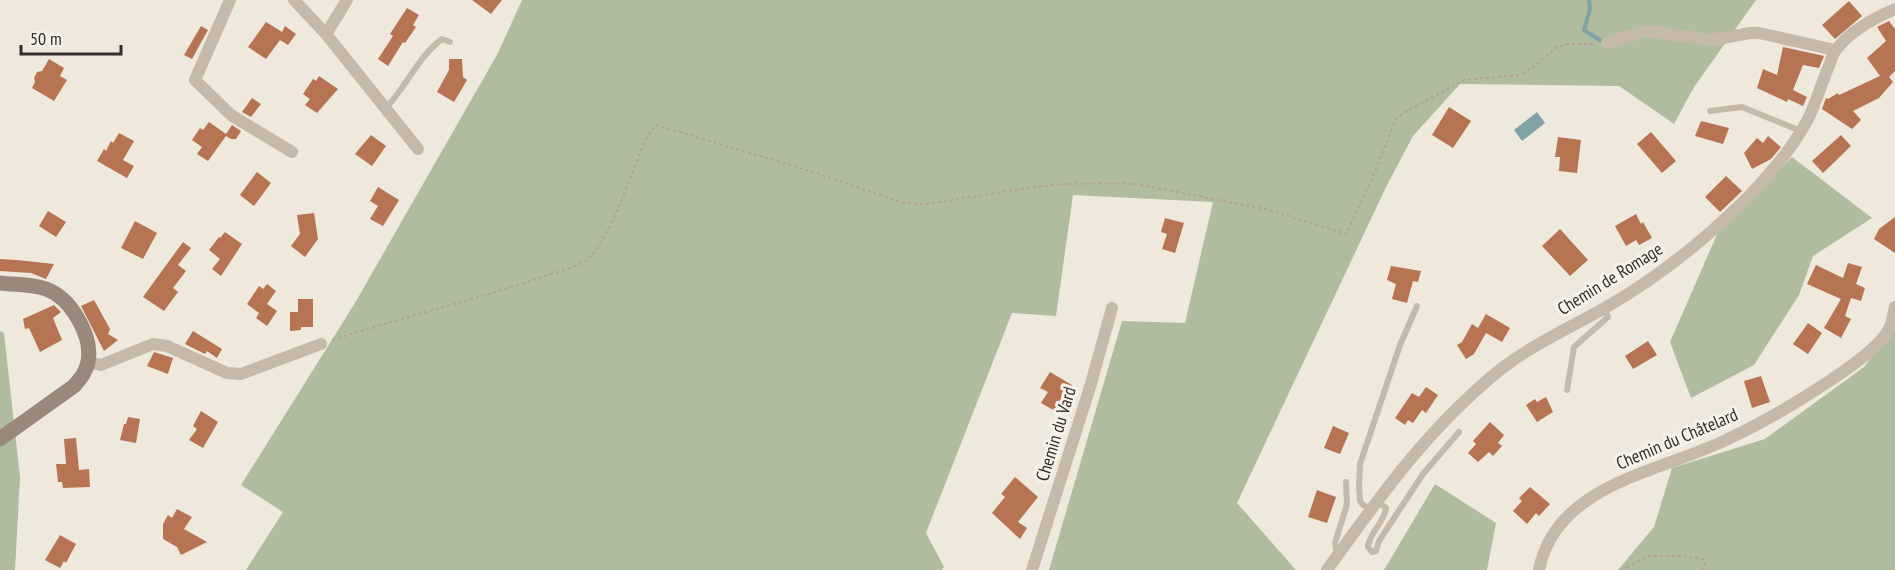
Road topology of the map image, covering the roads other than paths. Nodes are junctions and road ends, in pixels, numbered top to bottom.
1 (230, 0) edge
2 (294, 0) edge
3 (346, 0) edge
4 (1895, 9) edge
5 (326, 33) junction
6 (450, 42) dead end
7 (1607, 43) road end
8 (1835, 50) junction
9 (386, 108) junction
10 (1710, 111) dead end
11 (1801, 131) junction
12 (418, 149) dead end
13 (292, 152) dead end
14 (0, 284) edge
15 (1417, 306) dead end
16 (1895, 307) edge
17 (1112, 308) dead end
18 (1604, 308) junction
19 (321, 344) road end
20 (88, 362) junction
21 (1567, 390) dead end
22 (1459, 432) dead end
23 (0, 439) edge
24 (1346, 482) dead end
25 (1370, 508) junction
26 (1338, 555) junction
27 (1032, 570) edge
28 (1327, 570) edge
29 (1539, 570) edge

1 - 13 street
2 - 5 street
3 - 5 street
4 - 8 street, Chemin de Romage
5 - 9 street
6 - 9 lane
7 - 8 street
8 - 11 street, Chemin de Romage
9 - 12 street
10 - 11 lane
11 - 18 street, Chemin de Romage
14 - 20 street
15 - 25 lane
16 - 29 street, Chemin du Châtelard
17 - 27 street, Chemin du Vard
18 - 21 lane
18 - 25 street, Chemin de Romage
19 - 20 street
20 - 23 street
22 - 25 lane
24 - 26 lane
25 - 26 street, Chemin de Romage
26 - 28 street, Chemin de Romage

